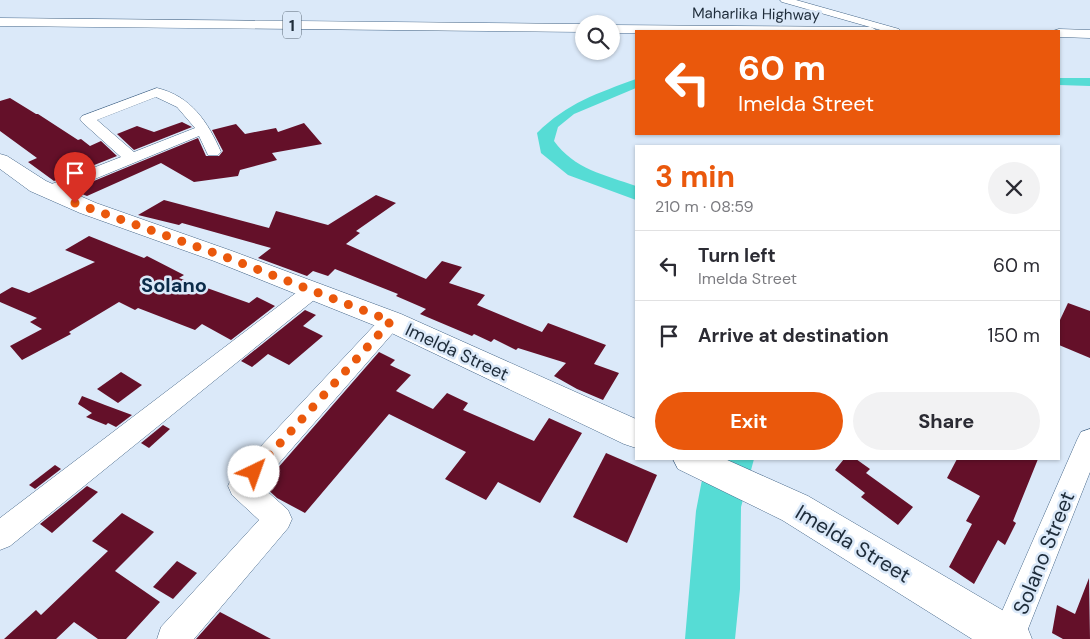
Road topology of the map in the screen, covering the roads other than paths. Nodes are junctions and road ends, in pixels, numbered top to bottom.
1 (785, 0) edge
2 (0, 22) edge
3 (575, 28) edge
4 (620, 29) edge
5 (741, 30) edge
6 (891, 30) edge
7 (1060, 33) edge
8 (1090, 34) edge
9 (204, 128) junction
10 (213, 152) dead end
11 (132, 158) junction
12 (0, 160) edge
13 (50, 191) junction
14 (312, 291) junction
15 (391, 321) junction
16 (635, 434) edge
17 (1090, 440) edge
18 (692, 460) edge
19 (0, 536) edge
20 (1010, 638) edge
21 (173, 639) edge

1 - 6 street
2 - 3 main road, 1
4 - 5 main road, Maharlika Highway
7 - 8 main road
9 - 10 street
9 - 11 street
9 - 11 street
11 - 13 street
12 - 13 main road, Imelda Street
13 - 14 main road, Imelda Street
14 - 15 main road, Imelda Street
14 - 19 street
15 - 16 main road, Imelda Street
15 - 21 street
17 - 20 street, Solano Street
18 - 20 main road, Imelda Street

